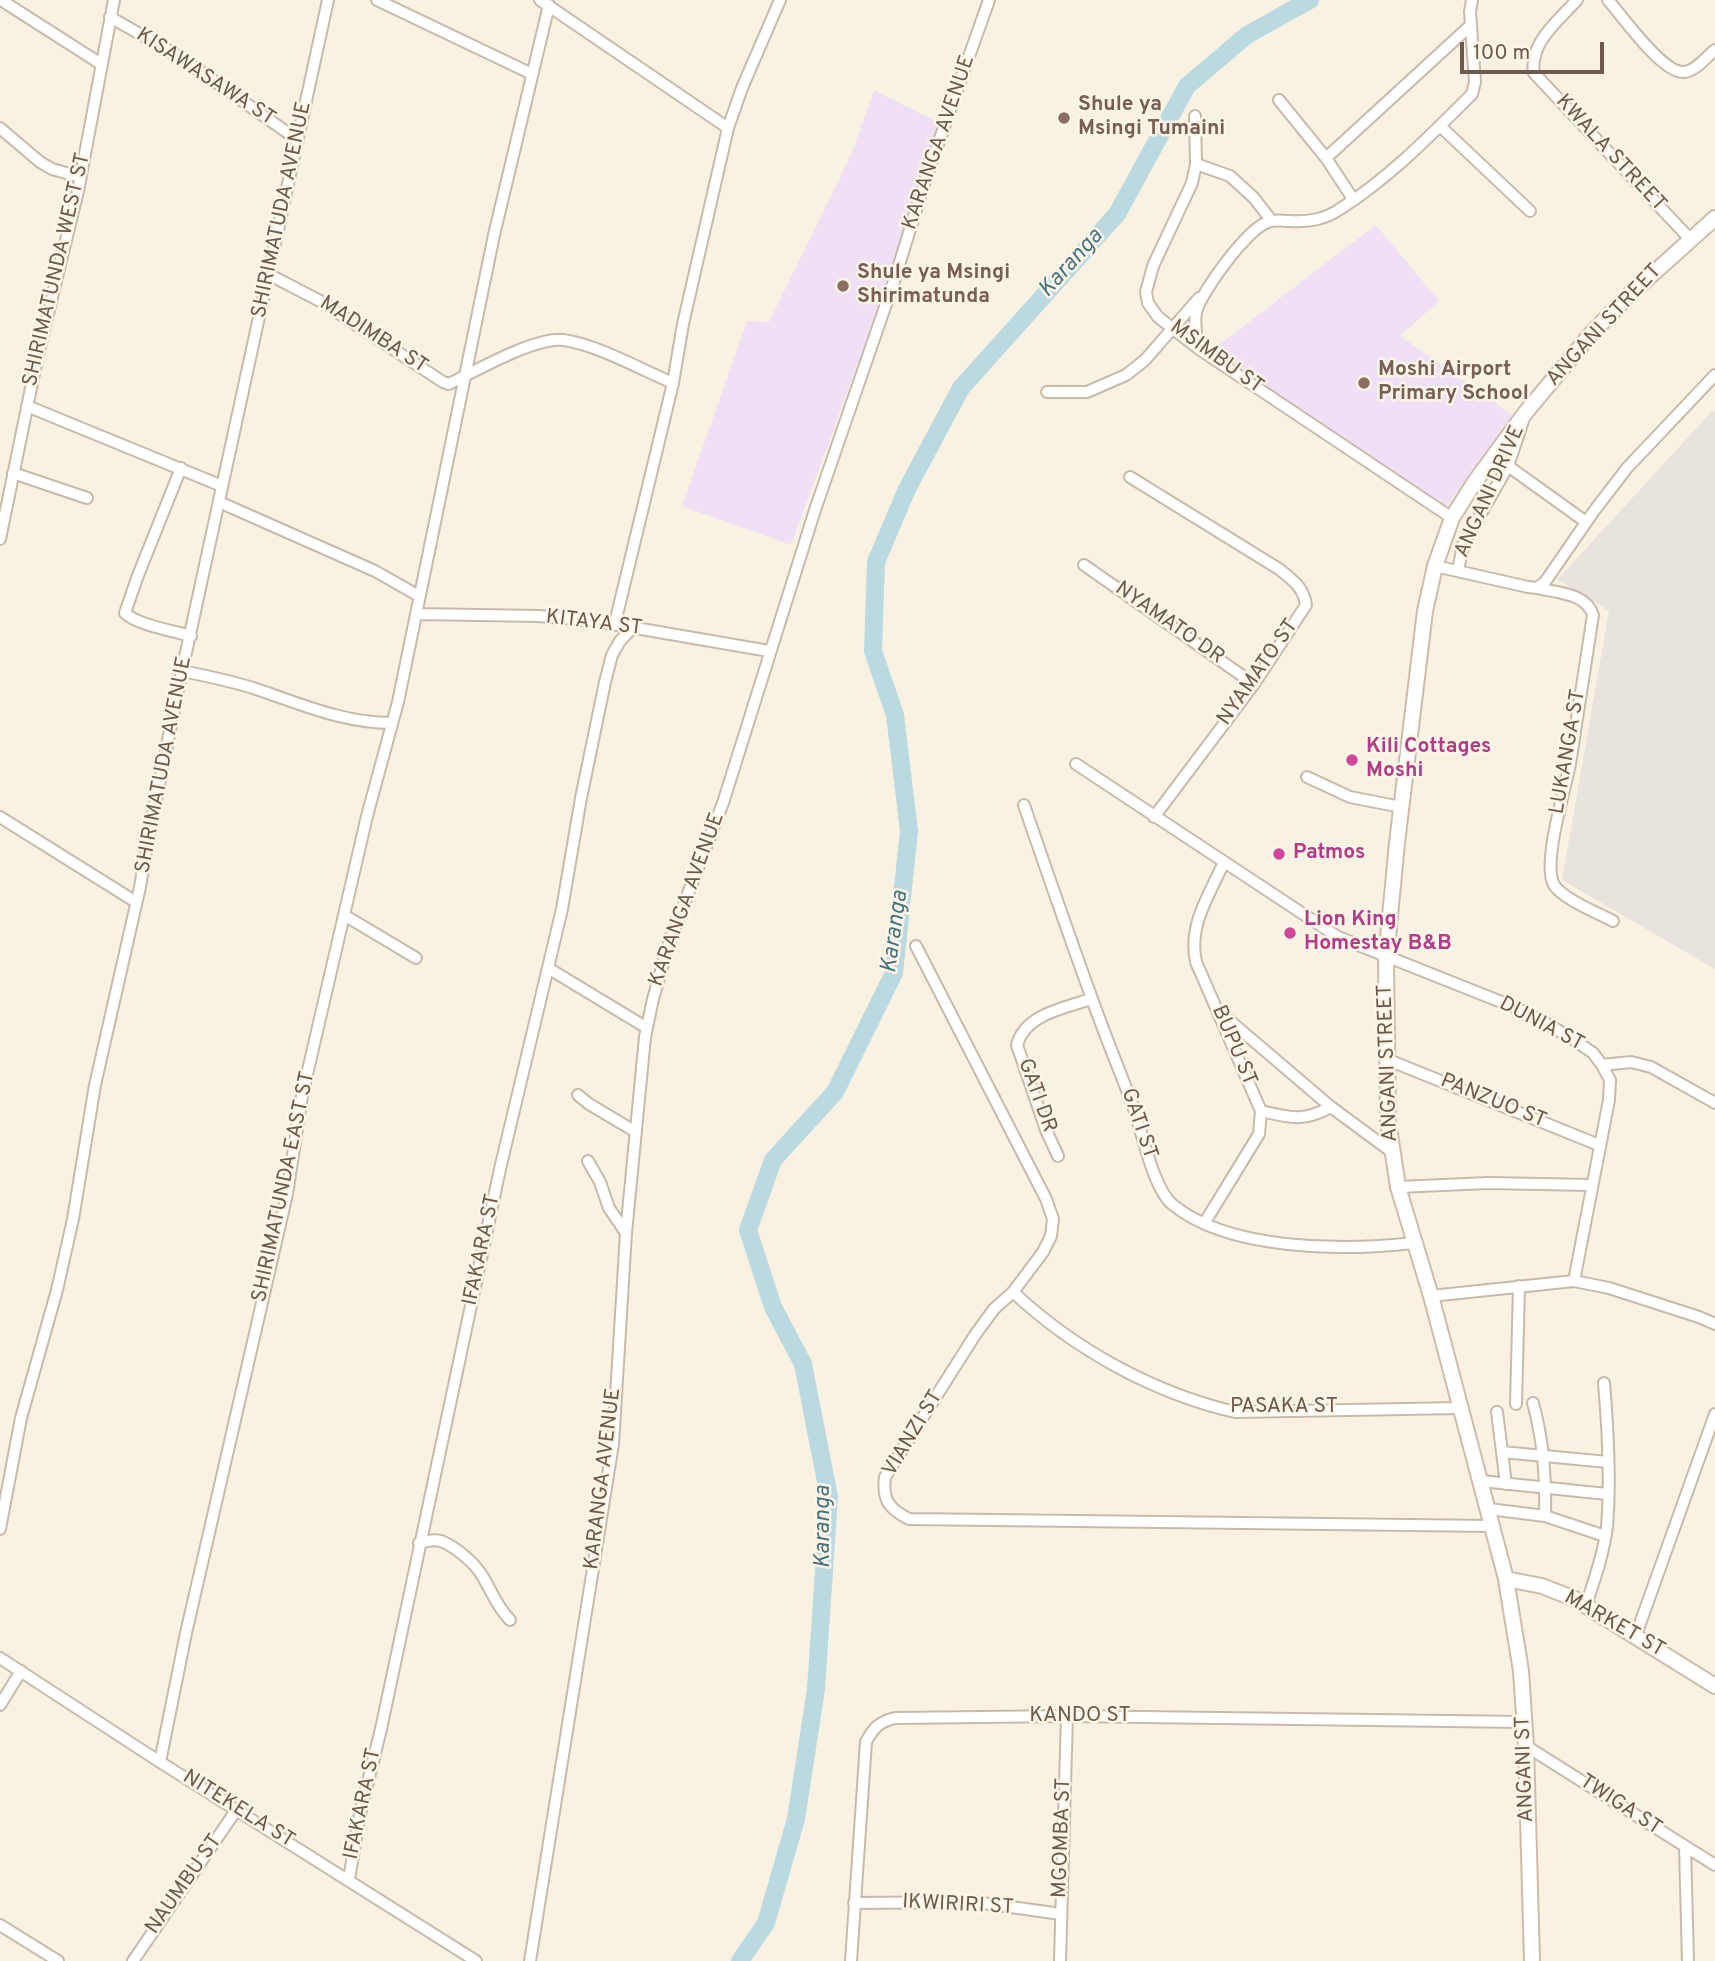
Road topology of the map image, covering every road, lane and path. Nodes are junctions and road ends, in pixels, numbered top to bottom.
1 (1, 0) edge
2 (114, 0) edge
3 (328, 0) edge
4 (377, 0) edge
5 (780, 0) edge
6 (989, 0) edge
7 (1472, 0) edge
8 (1577, 0) edge
9 (1608, 0) edge
10 (545, 3) edge
11 (110, 17) junction
12 (1471, 25) junction
13 (1715, 50) edge
14 (101, 64) junction
15 (532, 74) junction
16 (1279, 100) dead end
17 (1195, 116) dead end
18 (1440, 126) junction
19 (0, 128) edge
20 (728, 128) junction
21 (298, 140) junction
22 (1326, 158) junction
23 (1196, 164) junction
24 (80, 177) junction
25 (1353, 199) junction
26 (1530, 211) dead end
27 (1715, 218) edge
28 (1271, 220) junction
29 (1690, 239) junction
30 (268, 274) junction
31 (1202, 294) junction
32 (1172, 327) junction
33 (1199, 349) junction
34 (465, 374) junction
35 (1712, 381) edge
36 (673, 383) junction
37 (1046, 392) dead end
38 (27, 406) junction
39 (1526, 412) junction
40 (1508, 466) junction
41 (181, 468) junction
42 (13, 473) junction
43 (1130, 477) dead end
44 (222, 486) junction
45 (88, 498) dead end
46 (219, 502) junction
47 (1452, 518) junction
48 (1586, 522) junction
49 (0, 539) edge
50 (1084, 565) dead end
51 (1435, 566) junction
52 (1458, 571) junction
53 (1537, 588) junction
54 (419, 596) junction
55 (417, 614) junction
56 (615, 623) junction
57 (633, 627) junction
58 (191, 636) junction
59 (769, 651) junction
60 (182, 671) junction
61 (1254, 684) junction
62 (392, 723) junction
63 (1076, 764) dead end
64 (1307, 777) dead end
65 (1024, 805) dead end
66 (1401, 807) junction
67 (0, 817) edge
68 (1154, 817) junction
69 (1224, 862) junction
70 (136, 902) junction
71 (344, 915) junction
72 (1613, 921) dead end
73 (916, 946) dead end
74 (416, 958) dead end
75 (1386, 958) junction
76 (548, 968) junction
77 (1091, 999) junction
78 (1219, 1012) junction
79 (647, 1028) junction
80 (1386, 1059) junction
81 (1602, 1065) junction
82 (578, 1095) dead end
83 (1715, 1104) edge
84 (1331, 1107) junction
85 (1261, 1111) junction
86 (636, 1132) junction
87 (1599, 1145) junction
88 (1392, 1152) junction
89 (1058, 1156) dead end
90 (588, 1161) dead end
91 (1591, 1185) junction
92 (1398, 1187) junction
93 (1205, 1222) junction
94 (626, 1233) junction
95 (1414, 1244) junction
96 (1574, 1281) junction
97 (1518, 1286) junction
98 (1013, 1292) junction
99 (1431, 1296) junction
100 (1715, 1324) edge
101 (1604, 1383) dead end
102 (1533, 1403) dead end
103 (1516, 1405) dead end
104 (1461, 1408) junction
105 (1497, 1412) dead end
106 (1715, 1414) edge
107 (1502, 1452) junction
108 (1541, 1454) junction
109 (1608, 1462) junction
110 (1481, 1481) junction
111 (1506, 1483) junction
112 (1546, 1488) junction
113 (1607, 1494) junction
114 (1489, 1509) junction
115 (1545, 1516) junction
116 (1493, 1526) junction
117 (0, 1529) edge
118 (1605, 1536) junction
119 (419, 1543) junction
120 (1506, 1579) junction
121 (1586, 1606) junction
122 (510, 1620) dead end
123 (1636, 1635) junction
124 (0, 1658) edge
125 (21, 1671) junction
126 (1715, 1686) edge
127 (0, 1704) edge
128 (1067, 1716) junction
129 (1524, 1722) junction
130 (1526, 1746) junction
131 (160, 1762) junction
132 (237, 1809) junction
133 (1685, 1847) junction
134 (1715, 1864) edge
135 (349, 1879) junction
136 (854, 1903) junction
137 (1060, 1914) junction
138 (0, 1925) edge
139 (58, 1961) edge
140 (132, 1961) edge
141 (476, 1961) edge
142 (530, 1961) edge
143 (851, 1961) edge
144 (1060, 1961) edge
145 (1532, 1961) edge
146 (1688, 1961) edge

1 - 14 street
2 - 11 street, SHIRIMATUNDA WEST ST
3 - 21 street, SHIRIMATUDA AVENUE
4 - 15 street
5 - 20 street
6 - 59 street, KARANGA AVENUE
7 - 12 street
8 - 29 street, KWALA STREET
9 - 13 street
10 - 15 street, SHIRIMATUNDA EAST ST
10 - 20 street
11 - 14 street, SHIRIMATUNDA WEST ST
11 - 21 street, KISAWASAWA ST
12 - 18 street
12 - 22 street
14 - 24 street, SHIRIMATUNDA WEST ST
15 - 34 street, SHIRIMATUNDA EAST ST
16 - 22 street
17 - 23 street, MSIMBU ST
18 - 25 street
18 - 26 street
19 - 24 street
20 - 36 street
21 - 30 street, SHIRIMATUDA AVENUE
22 - 25 street
23 - 28 street
23 - 32 street, MSIMBU ST
24 - 38 street, SHIRIMATUNDA WEST ST
25 - 28 street
27 - 29 street, ANGANI STREET
28 - 31 street
29 - 39 street, ANGANI STREET
30 - 34 street, MADIMBA ST
30 - 44 street, SHIRIMATUDA AVENUE
31 - 32 street
31 - 33 street
32 - 33 street, MSIMBU ST
32 - 37 street
33 - 47 street, MSIMBU ST
34 - 36 street, MADIMBA ST
34 - 54 street, SHIRIMATUNDA EAST ST
35 - 48 street
36 - 56 street
38 - 41 street
38 - 42 street, SHIRIMATUNDA WEST ST
39 - 40 street, ANGANI DRIVE
39 - 47 street, ANGANI STREET
40 - 48 street
40 - 52 street, ANGANI DRIVE
41 - 44 street
41 - 58 street
42 - 45 street
42 - 49 street, SHIRIMATUNDA WEST ST
43 - 61 street, NYAMATO ST
44 - 46 street, SHIRIMATUDA AVENUE
46 - 54 street
46 - 58 street, SHIRIMATUDA AVENUE
47 - 51 street, ANGANI STREET
48 - 53 street
50 - 61 street, NYAMATO DR
51 - 52 street
51 - 66 street, ANGANI STREET
52 - 53 street
53 - 72 street, LUKANGA ST
54 - 55 street, SHIRIMATUNDA EAST ST
55 - 56 street, KITAYA ST
55 - 62 street, SHIRIMATUNDA EAST ST
56 - 57 street, KITAYA ST
57 - 59 street, KITAYA ST
57 - 76 street, IFAKARA ST
58 - 60 street, SHIRIMATUDA AVENUE
59 - 79 street, KARANGA AVENUE
60 - 62 street
60 - 70 street, SHIRIMATUDA AVENUE
61 - 68 street, NYAMATO ST
62 - 71 street, SHIRIMATUNDA EAST ST
63 - 68 street
64 - 66 street
65 - 77 street, GATI ST
66 - 75 street, ANGANI STREET
67 - 70 street
68 - 69 street
69 - 75 street
69 - 78 street, BUPU ST
70 - 117 street, SHIRIMATUDA AVENUE
71 - 74 street
71 - 131 street, SHIRIMATUNDA EAST ST
73 - 98 street, VIANZI ST
75 - 80 street, ANGANI STREET
75 - 81 street, DUNIA ST
76 - 79 street
76 - 119 street, IFAKARA ST
77 - 89 street, GATI DR
77 - 93 street, GATI ST
78 - 84 street
78 - 85 street, BUPU ST
79 - 86 street, KARANGA AVENUE
80 - 87 street, PANZUO ST
80 - 88 street, ANGANI STREET
81 - 83 street
81 - 87 street, DUNIA ST
82 - 86 street
84 - 85 street
84 - 88 street
85 - 93 street, BUPU ST
86 - 94 street, KARANGA AVENUE
87 - 91 street, DUNIA ST
88 - 92 street, ANGANI STREET
90 - 94 street
91 - 92 street
91 - 96 street, DUNIA ST
92 - 95 street, ANGANI STREET
93 - 95 street, GATI ST
94 - 142 street, KARANGA AVENUE
95 - 99 street, ANGANI STREET
96 - 97 street
96 - 100 street
97 - 99 street
97 - 103 street
98 - 104 street, PASAKA ST
98 - 116 street, VIANZI ST
99 - 104 street, ANGANI STREET
101 - 109 street
102 - 108 street
104 - 110 street, ANGANI STREET
105 - 107 street
106 - 123 street
107 - 108 street
107 - 111 street
108 - 109 street
108 - 112 street
109 - 113 street
110 - 111 street
110 - 114 street, ANGANI STREET
111 - 112 street
112 - 113 street
112 - 115 street
113 - 118 street
114 - 115 street
114 - 116 street, ANGANI STREET
115 - 118 street
116 - 120 street, ANGANI STREET
118 - 121 street
119 - 122 street
119 - 135 street, IFAKARA ST
120 - 121 street, MARKET ST
120 - 129 street, ANGANI ST
121 - 123 street, MARKET ST
123 - 126 street, MARKET ST
124 - 125 street, NITEKELA ST
125 - 127 street
125 - 131 street, NITEKELA ST
128 - 129 street, KANDO ST
128 - 136 street, KANDO ST
128 - 137 street, MGOMBA ST
129 - 130 street, ANGANI ST
130 - 133 street, TWIGA ST
130 - 145 street, ANGANI ST
131 - 132 street, NITEKELA ST
132 - 135 street, NITEKELA ST
132 - 140 street, NAUMBU ST
133 - 134 street, TWIGA ST
133 - 146 street
135 - 141 street, NITEKELA ST
136 - 137 street, IKWIRIRI ST
136 - 143 street, KANDO ST
137 - 144 street, MGOMBA ST
138 - 139 street

